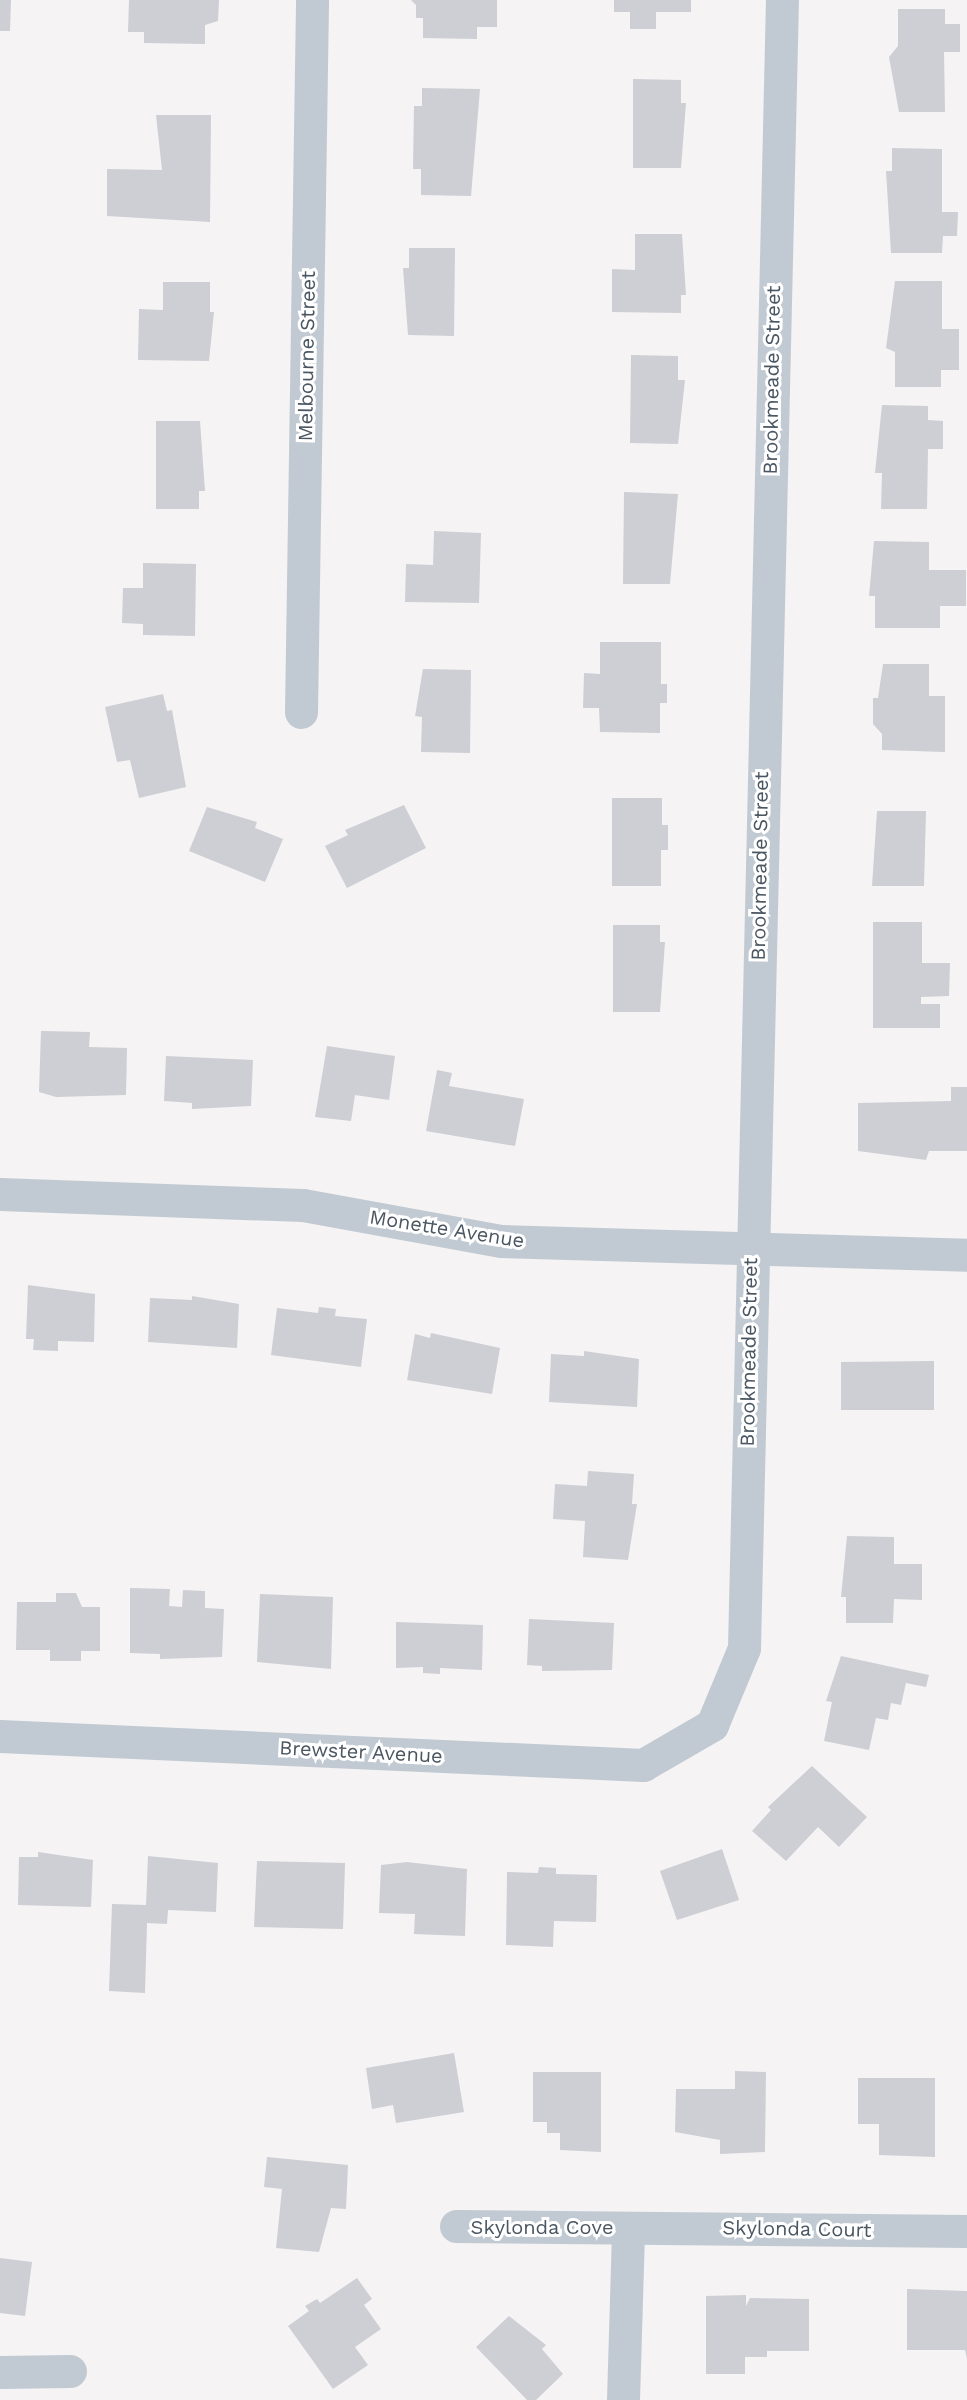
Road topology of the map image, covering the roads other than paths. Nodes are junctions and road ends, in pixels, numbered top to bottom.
1 (312, 0) edge
2 (782, 0) edge
3 (301, 712) dead end
4 (0, 1194) edge
5 (751, 1247) junction
6 (967, 1255) edge
7 (712, 1725) joint
8 (0, 1736) edge
9 (456, 2226) dead end
10 (628, 2228) junction
11 (967, 2231) edge
12 (0, 2372) edge
13 (70, 2372) dead end
14 (623, 2400) edge

1 - 3 street, Melbourne Street
2 - 5 street, Brookmeade Street
4 - 5 street, Monette Avenue
5 - 6 street, Monette Avenue
5 - 7 street, Brookmeade Street
7 - 8 street, Brewster Avenue
9 - 10 street, Skylonda Cove
10 - 11 street, Skylonda Court
10 - 14 street
12 - 13 street

